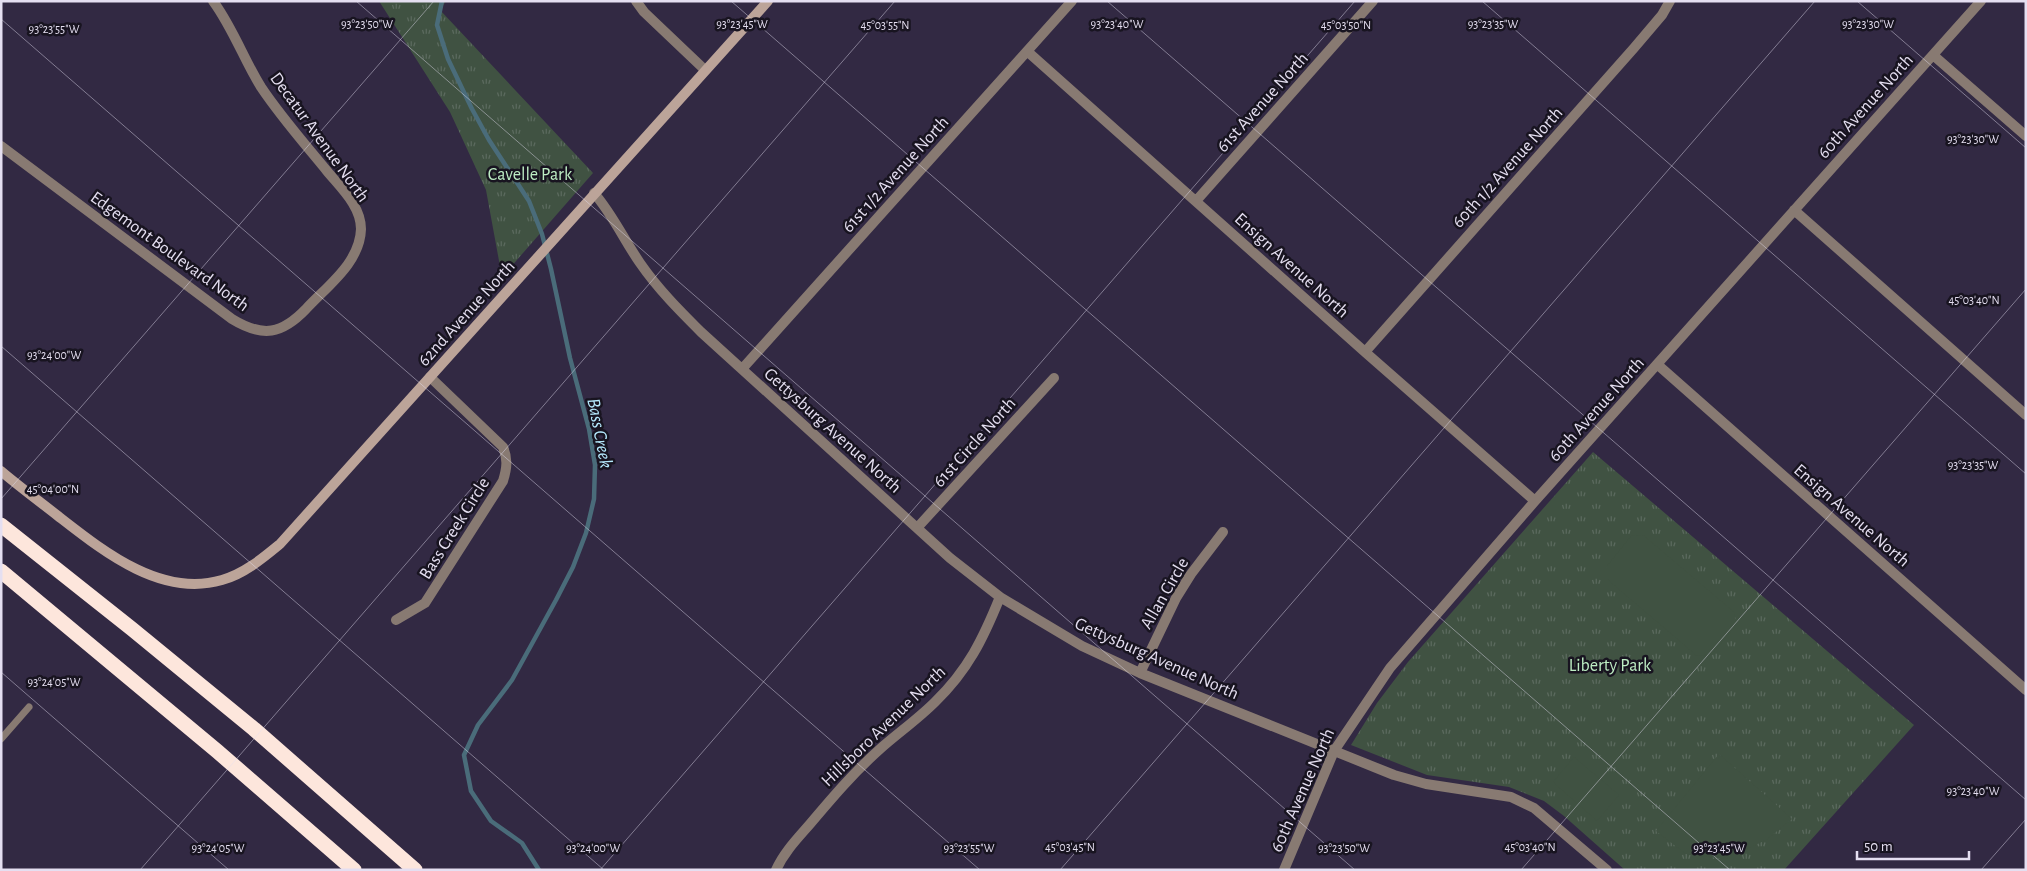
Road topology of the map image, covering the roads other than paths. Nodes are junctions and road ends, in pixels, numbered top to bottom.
1 (213, 1) edge
2 (636, 1) edge
3 (768, 1) edge
4 (1072, 1) edge
5 (1373, 1) edge
6 (1670, 1) edge
7 (1981, 1) edge
8 (1028, 52) junction
9 (1933, 55) junction
10 (705, 70) junction
11 (2026, 136) edge
12 (1, 146) edge
13 (594, 193) junction
14 (1196, 201) junction
15 (1794, 210) junction
16 (323, 291) joint
17 (1364, 352) junction
18 (1658, 365) junction
19 (742, 369) junction
20 (430, 377) junction
21 (1054, 378) dead end
22 (2026, 415) edge
23 (1, 471) edge
24 (1535, 501) junction
25 (1, 525) edge
26 (917, 528) junction
27 (1223, 532) dead end
28 (1, 571) edge
29 (1000, 596) junction
30 (396, 620) dead end
31 (1140, 673) junction
32 (2026, 690) edge
33 (29, 707) dead end
34 (1, 739) edge
35 (1334, 750) junction
36 (354, 870) edge
37 (415, 870) edge
38 (776, 870) edge
39 (1284, 870) edge
40 (1607, 870) edge

1 - 16 street, Decatur Avenue North
2 - 10 street
3 - 10 street, 62nd Avenue North
4 - 8 street, 61st 1/2 Avenue North
5 - 14 street, 61st Avenue North
6 - 17 street, 60th 1/2 Avenue North
7 - 9 street, 60th Avenue North
8 - 14 street, Ensign Avenue North
8 - 19 street, 61st 1/2 Avenue North
9 - 11 street
9 - 15 street, 60th Avenue North
10 - 13 street, 62nd Avenue North
12 - 16 street, Edgemont Boulevard North
13 - 19 street, Gettysburg Avenue North
13 - 20 street, 62nd Avenue North
14 - 17 street, Ensign Avenue North
15 - 18 street, 60th Avenue North
15 - 22 street
17 - 24 street, Ensign Avenue North
18 - 24 street, 60th Avenue North
18 - 32 street, Ensign Avenue North
19 - 26 street, Gettysburg Avenue North
20 - 23 street, 62nd Avenue North
20 - 30 street, Bass Creek Circle
21 - 26 street, 61st Circle North
24 - 35 street, 60th Avenue North
25 - 37 highway
26 - 29 street, Gettysburg Avenue North
27 - 31 street, Allan Circle
28 - 36 highway
29 - 31 street, Gettysburg Avenue North
29 - 38 street, Hillsboro Avenue North
31 - 35 street, Gettysburg Avenue North
33 - 34 lane
35 - 39 street, 60th Avenue North
35 - 40 street, Gettysburg Avenue North

